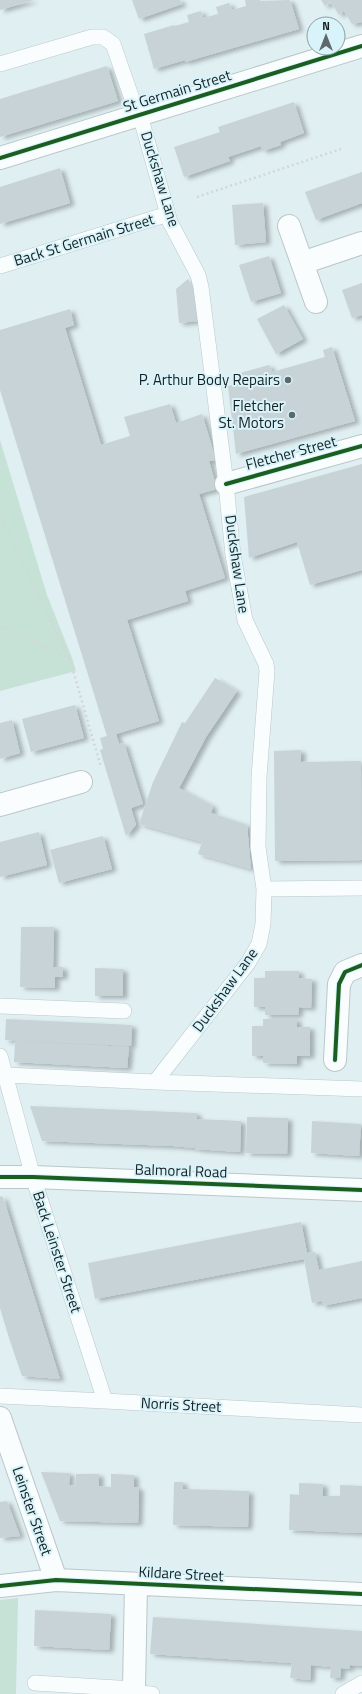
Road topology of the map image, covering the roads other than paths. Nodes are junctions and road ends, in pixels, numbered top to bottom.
1 (362, 46) edge
2 (0, 64) edge
3 (139, 115) junction
4 (0, 158) edge
5 (168, 214) junction
6 (289, 226) dead end
7 (362, 243) edge
8 (302, 263) junction
9 (0, 266) edge
10 (316, 302) dead end
11 (362, 446) edge
12 (226, 484) junction
13 (82, 782) road end
14 (0, 805) edge
15 (362, 888) edge
16 (264, 889) junction
17 (362, 965) edge
18 (0, 1006) edge
19 (124, 1011) dead end
20 (0, 1056) edge
21 (335, 1060) dead end
22 (6, 1075) junction
23 (155, 1082) junction
24 (362, 1089) edge
25 (0, 1177) edge
26 (33, 1177) junction
27 (362, 1190) edge
28 (0, 1396) edge
29 (104, 1401) junction
30 (362, 1415) edge
31 (0, 1418) edge
32 (8, 1463) edge
33 (56, 1580) junction
34 (136, 1584) junction
35 (0, 1586) edge
36 (362, 1594) edge
37 (362, 1682) edge
38 (35, 1683) dead end
39 (140, 1693) edge
40 (343, 1694) edge

1 - 3 street, St Germain Street
2 - 3 lane, Duckshaw Lane
3 - 4 street, St Germain Street
3 - 5 lane, Duckshaw Lane
5 - 9 lane, Back St Germain Street
5 - 12 lane, Duckshaw Lane
6 - 8 street
7 - 8 street
8 - 10 street
11 - 12 street, Fletcher Street
12 - 16 lane, Duckshaw Lane
13 - 14 street
15 - 16 lane
16 - 23 lane, Duckshaw Lane
17 - 21 street
18 - 19 lane
20 - 22 lane, Back Leinster Street
22 - 23 lane
22 - 26 lane, Back Leinster Street
23 - 24 lane
25 - 26 street, Balmoral Road
26 - 27 street, Balmoral Road
26 - 29 lane, Back Leinster Street
28 - 29 lane, Norris Street
29 - 30 lane, Norris Street
31 - 32 street, Leinster Street
32 - 33 street, Leinster Street
33 - 34 street, Kildare Street
33 - 35 street, Kildare Street
34 - 36 street, Kildare Street
34 - 39 street
37 - 40 lane
38 - 39 lane

